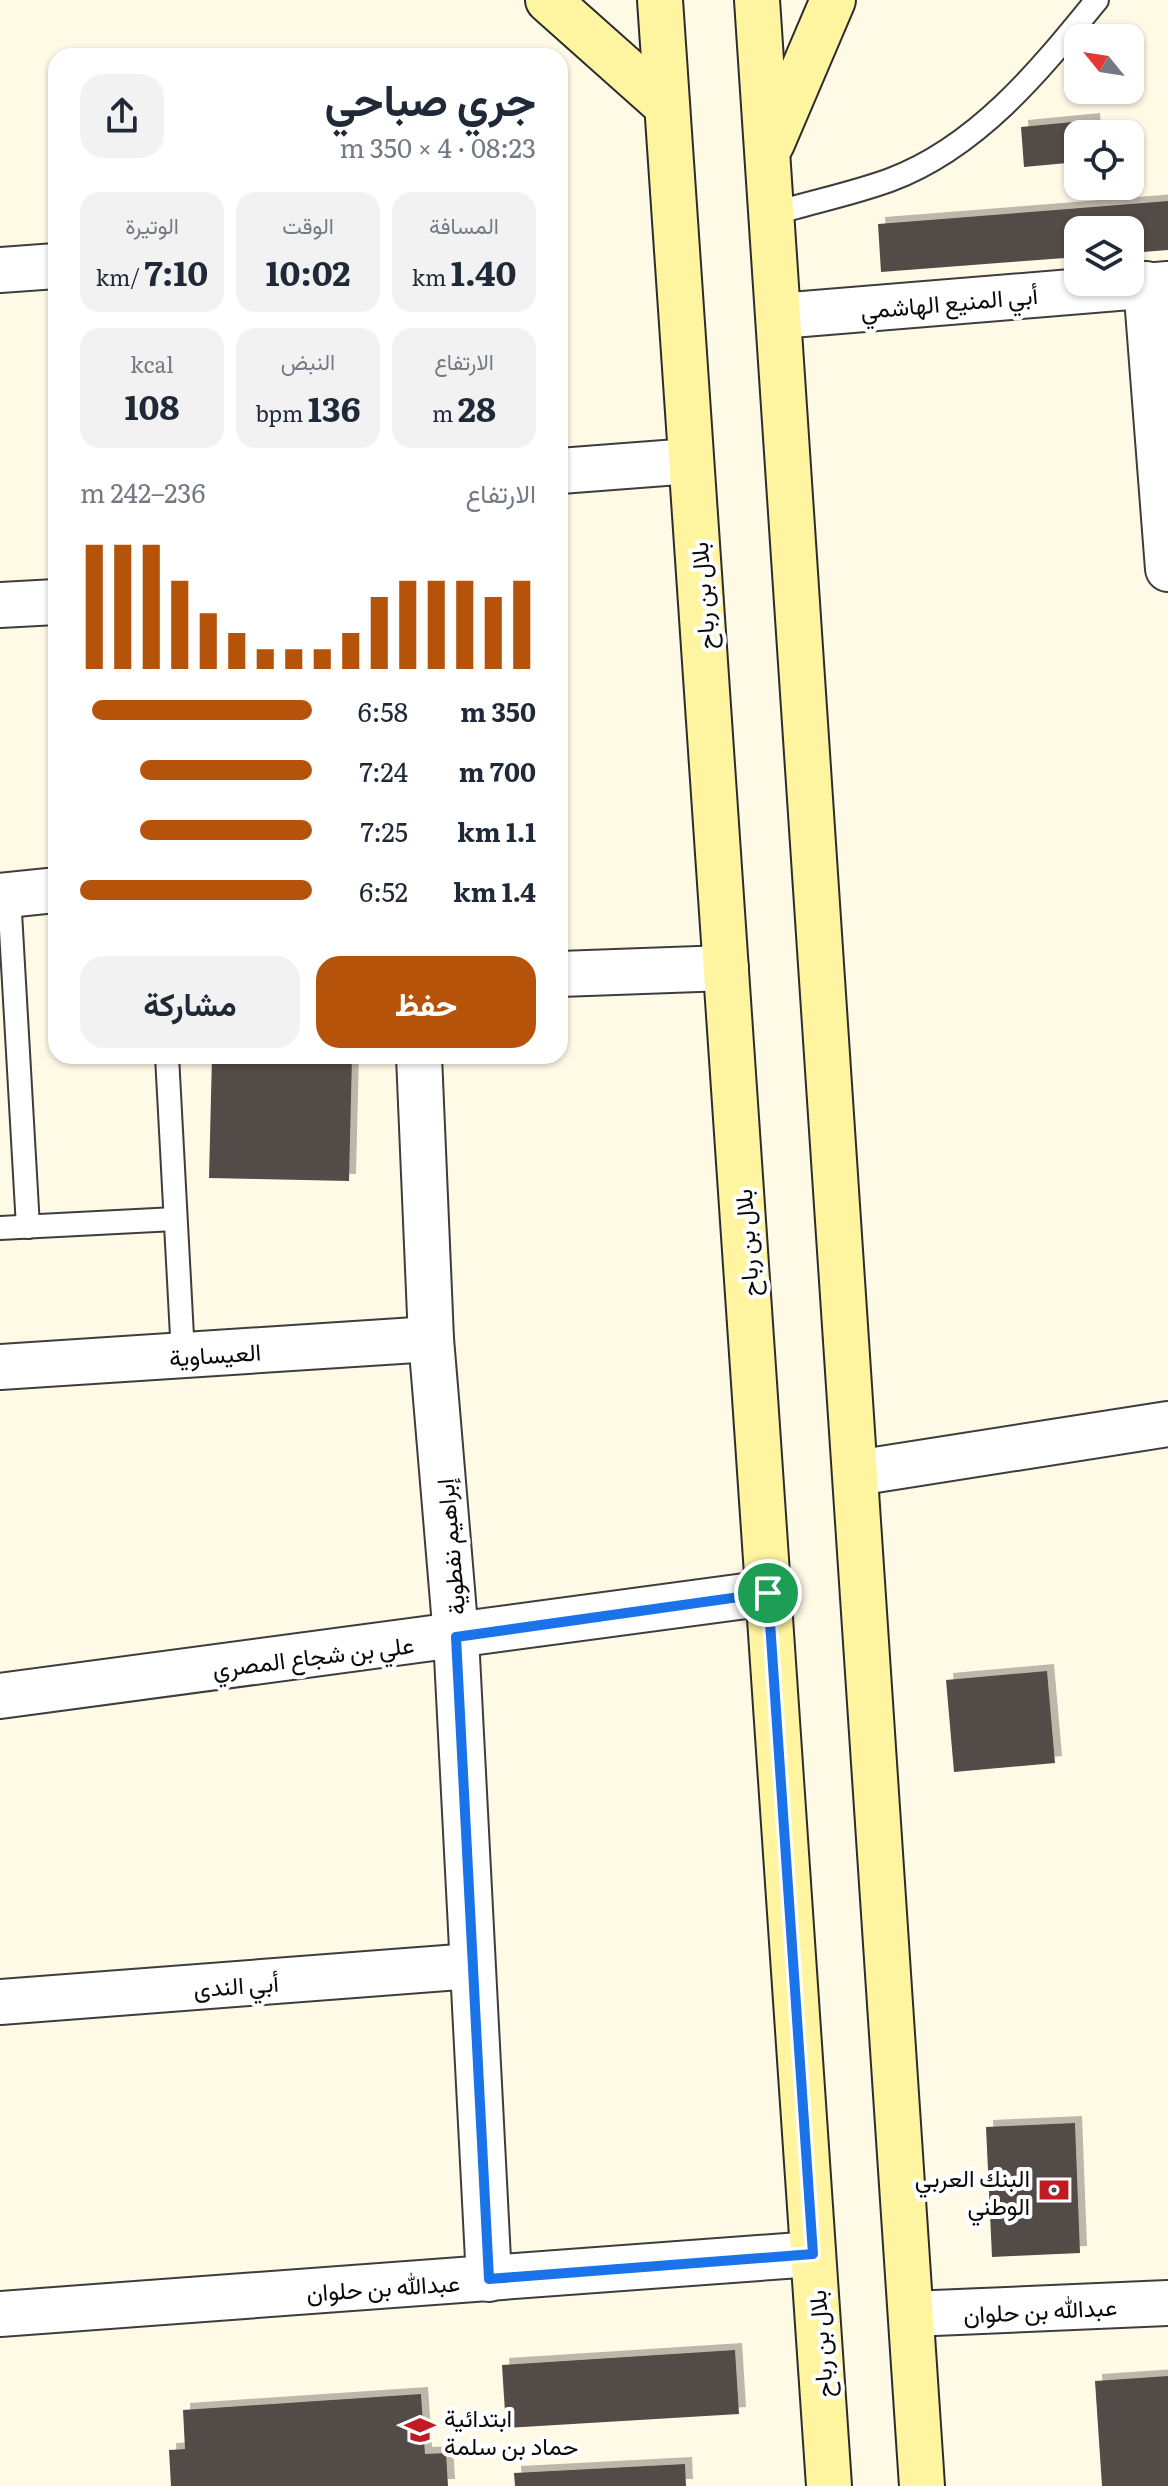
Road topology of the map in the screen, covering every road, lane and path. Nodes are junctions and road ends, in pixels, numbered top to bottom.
1 (548, 0) edge
2 (660, 0) edge
3 (757, 0) edge
4 (833, 0) edge
5 (1097, 0) edge
6 (667, 106) junction
7 (768, 152) junction
8 (772, 214) junction
9 (48, 267) edge
10 (0, 270) edge
11 (1157, 284) edge
12 (779, 316) junction
13 (691, 461) junction
14 (568, 470) edge
15 (1168, 569) edge
16 (48, 602) edge
17 (0, 605) edge
18 (48, 891) edge
19 (5, 895) edge
20 (726, 968) junction
21 (568, 974) edge
22 (167, 1064) edge
23 (419, 1064) edge
24 (175, 1219) junction
25 (28, 1227) junction
26 (0, 1228) edge
27 (431, 1339) junction
28 (183, 1355) junction
29 (0, 1367) edge
30 (1168, 1424) edge
31 (856, 1473) junction
32 (768, 1593) junction
33 (456, 1637) junction
34 (0, 1696) edge
35 (472, 1966) junction
36 (0, 2002) edge
37 (813, 2254) junction
38 (489, 2279) junction
39 (1168, 2303) edge
40 (0, 2314) edge
41 (911, 2314) junction
42 (829, 2486) edge
43 (922, 2486) edge

1 - 6 main road
2 - 6 main road, بلال بن رباح
3 - 7 main road
4 - 7 main road
5 - 8 lane
6 - 13 main road, بلال بن رباح
7 - 8 main road
8 - 12 main road
9 - 10 street
11 - 12 street, أبي المنيع الهاشمي
11 - 15 street
12 - 31 main road
13 - 14 street
13 - 20 main road, بلال بن رباح
16 - 17 street
18 - 19 street
19 - 25 lane
20 - 21 street
20 - 32 main road, بلال بن رباح
22 - 24 lane
23 - 27 street, إبراهيم نفطوية
24 - 25 lane
24 - 28 lane
25 - 26 lane
27 - 28 street, العيساوية
27 - 33 street, إبراهيم نفطوية
28 - 29 street, العيساوية
30 - 31 street
31 - 41 main road
32 - 33 street, علي بن شجاع المصري
32 - 37 main road, بلال بن رباح
33 - 34 street, علي بن شجاع المصري
33 - 35 street, إبراهيم نفطوية
35 - 36 street, أبي الندى
35 - 38 street, إبراهيم نفطوية
37 - 38 street, عبدالله بن حلوان
37 - 42 main road, بلال بن رباح
38 - 40 street, عبدالله بن حلوان
39 - 41 street, عبدالله بن حلوان
41 - 43 main road

